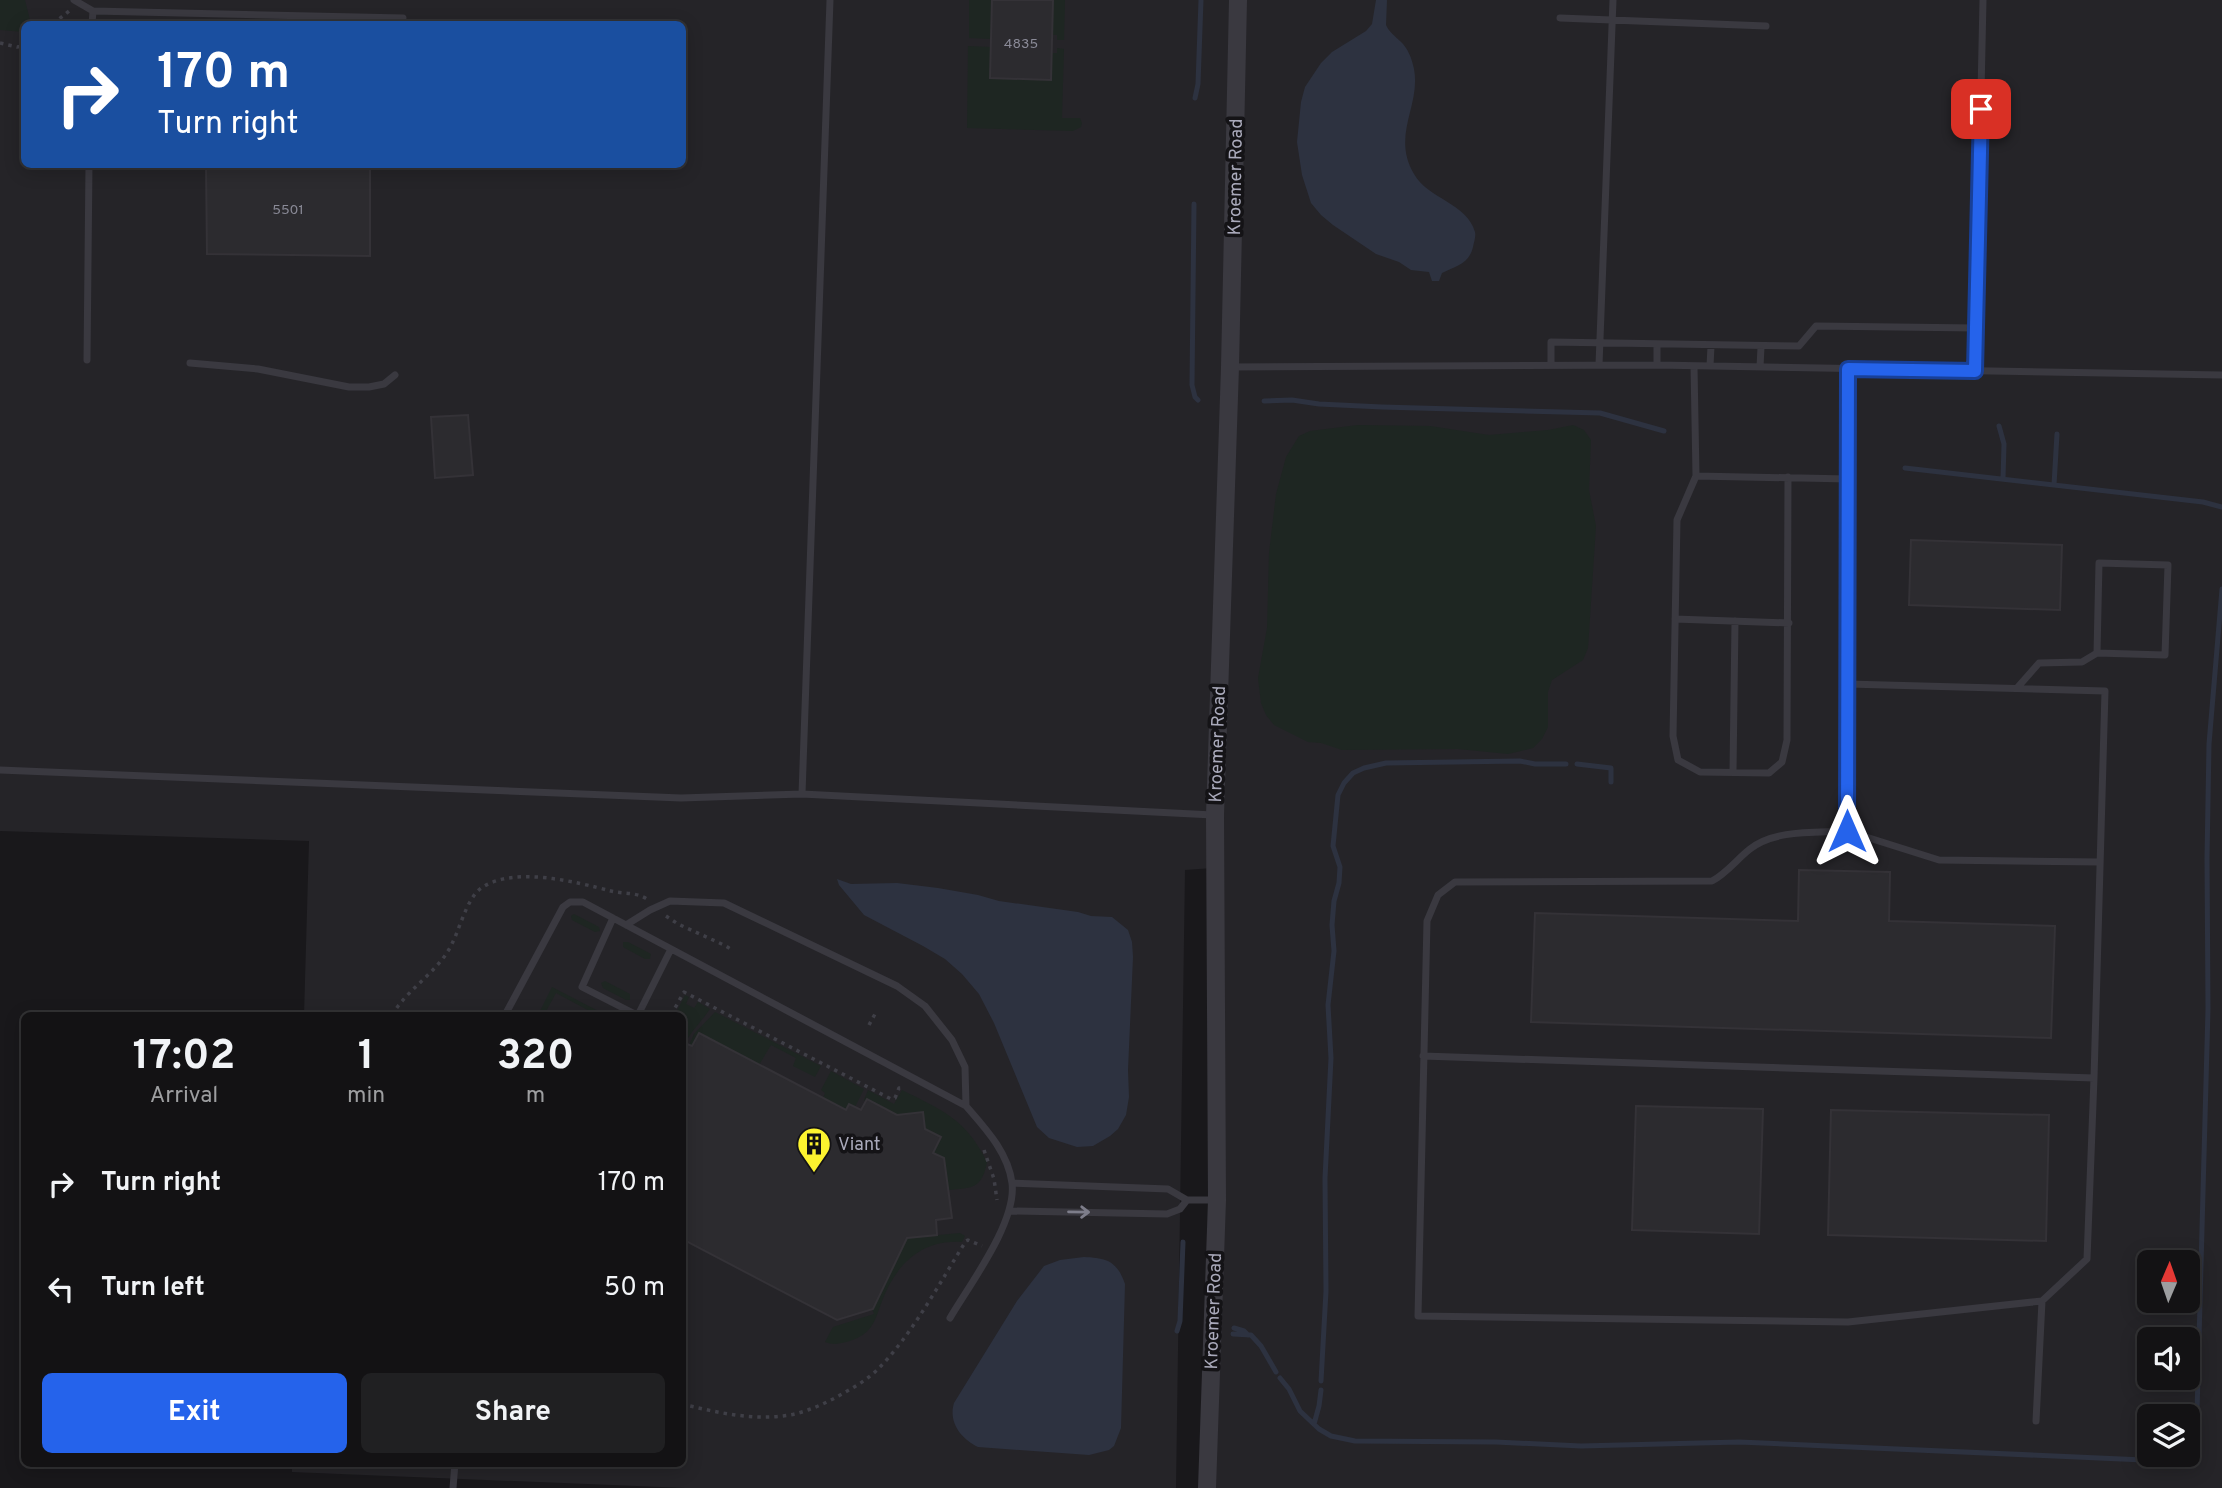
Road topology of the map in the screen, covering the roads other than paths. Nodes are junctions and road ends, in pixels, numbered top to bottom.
1 (74, 0) edge
2 (830, 0) edge
3 (1238, 0) edge
4 (1613, 0) edge
5 (1983, 0) edge
6 (93, 11) junction
7 (403, 18) dead end
8 (1560, 18) dead end
9 (1612, 20) junction
10 (92, 21) edge
11 (1766, 26) dead end
12 (89, 168) edge
13 (1976, 328) junction
14 (1600, 344) junction
15 (1657, 345) junction
16 (1711, 346) junction
17 (1761, 347) junction
18 (87, 360) dead end
19 (190, 363) dead end
20 (1551, 365) junction
21 (1599, 365) junction
22 (1657, 365) junction
23 (1694, 366) junction
24 (1710, 366) junction
25 (1230, 367) junction
26 (1760, 367) junction
27 (1848, 369) junction
28 (1975, 371) junction
29 (395, 375) dead end
30 (2222, 375) edge
31 (1696, 476) junction
32 (1788, 477) junction
33 (1848, 479) junction
34 (1675, 619) junction
35 (1735, 621) junction
36 (1789, 623) junction
37 (2096, 653) junction
38 (1848, 684) junction
39 (2017, 688) junction
40 (0, 770) edge
41 (1732, 772) junction
42 (802, 794) junction
43 (1215, 815) junction
44 (1847, 831) junction
45 (2099, 862) junction
46 (612, 918) junction
47 (626, 925) junction
48 (671, 949) junction
49 (507, 1012) edge
50 (632, 1012) edge
51 (640, 1012) edge
52 (1423, 1056) junction
53 (2095, 1078) junction
54 (966, 1105) junction
55 (1012, 1183) junction
56 (1217, 1199) junction
57 (1188, 1200) junction
58 (1010, 1210) junction
59 (2042, 1301) junction
60 (950, 1318) dead end
61 (2036, 1421) dead end
62 (455, 1467) edge
63 (453, 1488) edge
64 (1207, 1488) edge

1 - 6 lane
2 - 42 lane
3 - 25 street, Kroemer Road
4 - 9 lane
5 - 13 lane
6 - 7 lane
6 - 10 lane
8 - 9 lane
9 - 11 lane
9 - 14 lane
12 - 18 lane
13 - 17 lane
13 - 28 lane
14 - 15 lane
14 - 20 lane
14 - 21 lane
15 - 16 lane
15 - 22 lane
16 - 17 lane
16 - 24 lane
17 - 26 lane
19 - 29 lane
20 - 21 lane
20 - 25 lane
21 - 22 lane
22 - 23 lane
23 - 24 lane
23 - 31 lane
24 - 26 lane
25 - 43 street, Kroemer Road
26 - 27 lane
27 - 28 lane
27 - 33 lane
28 - 30 lane
31 - 32 lane
31 - 34 lane
32 - 33 lane
32 - 36 lane
33 - 38 lane
34 - 35 lane
34 - 41 lane
35 - 36 lane
35 - 41 lane
36 - 41 lane
37 - 37 lane
37 - 39 lane
38 - 39 lane
38 - 44 lane
39 - 45 lane
40 - 42 lane
42 - 43 lane
43 - 56 street, Kroemer Road
44 - 45 lane
44 - 52 lane
45 - 53 lane
46 - 47 lane
46 - 49 lane
46 - 50 lane
47 - 48 lane
47 - 54 lane
48 - 51 lane
48 - 54 lane
52 - 53 lane
52 - 59 lane
53 - 59 lane
54 - 55 lane
55 - 57 lane
55 - 58 lane
56 - 57 lane
56 - 64 street, Kroemer Road
58 -> 57 lane
58 - 60 lane
59 - 61 lane
62 - 63 lane

